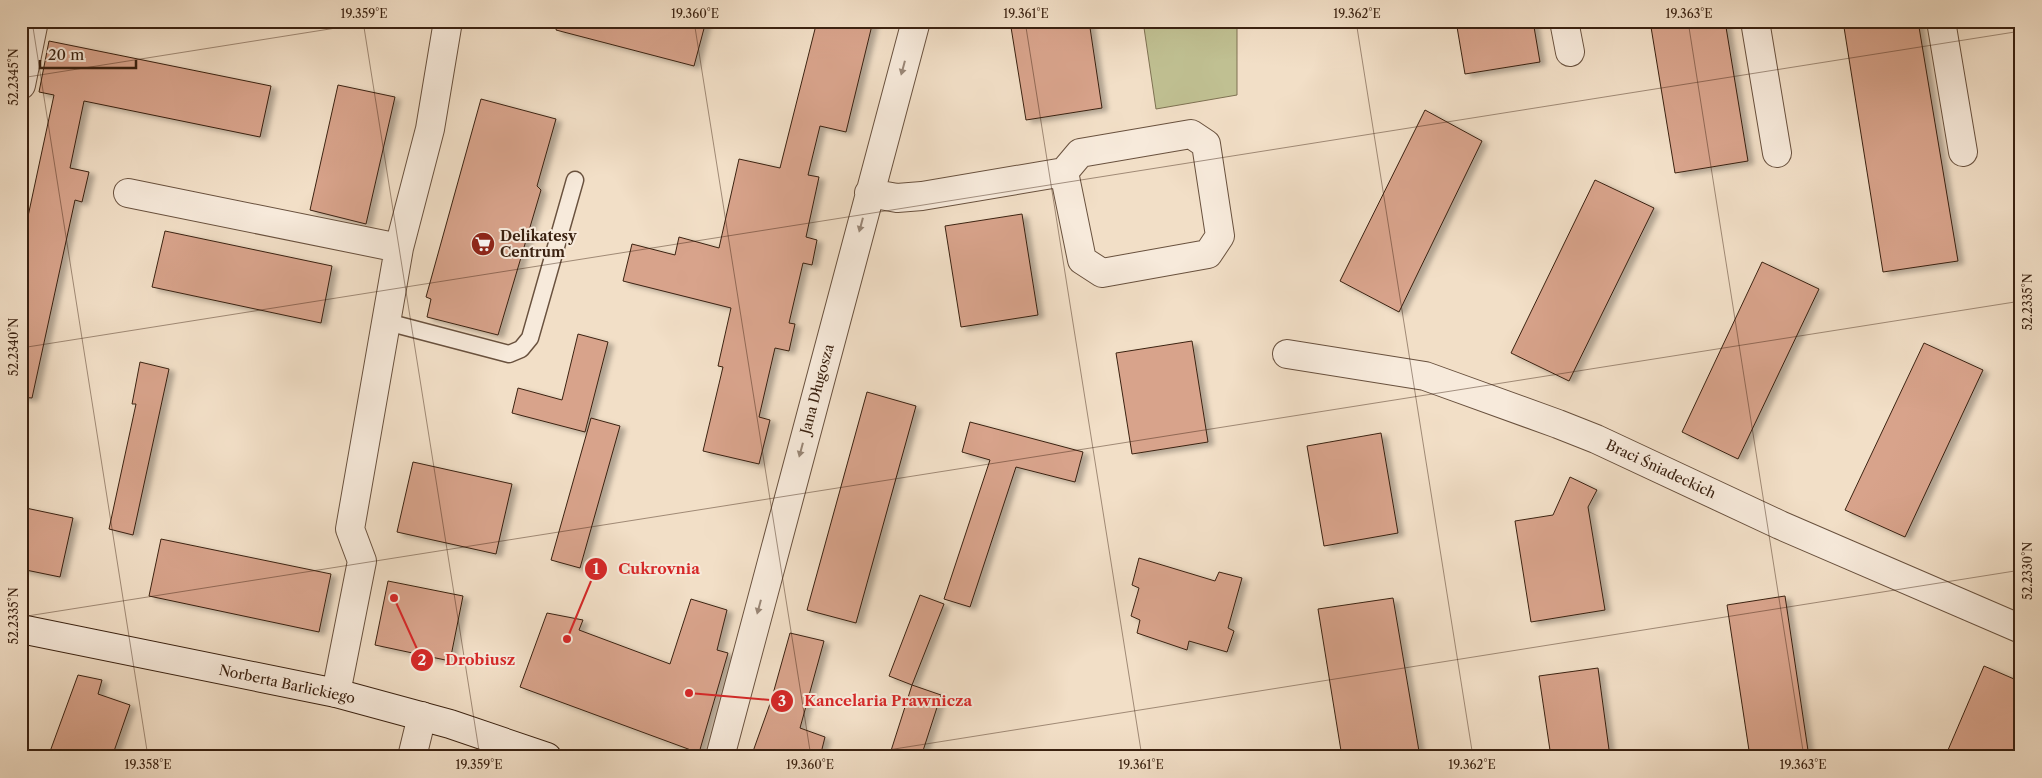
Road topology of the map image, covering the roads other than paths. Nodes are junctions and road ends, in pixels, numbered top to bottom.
1 (34, 21) edge
2 (448, 21) edge
3 (916, 21) edge
4 (1564, 21) edge
5 (1755, 21) edge
6 (1941, 21) edge
7 (1570, 52) dead end
8 (21, 85) edge
9 (1963, 152) dead end
10 (1777, 153) dead end
11 (1064, 172) junction
12 (575, 180) dead end
13 (128, 193) dead end
14 (869, 193) junction
15 (399, 248) junction
16 (387, 322) junction
17 (1287, 354) dead end
18 (21, 628) edge
19 (2021, 630) edge
20 (336, 693) junction
21 (422, 716) junction
22 (412, 757) edge
23 (547, 757) edge
24 (720, 757) edge

1 - 8 street
2 - 15 street
3 -> 14 street, Jana Długosza
4 - 7 street
5 - 10 street
6 - 9 street
11 - 11 street
11 - 14 street
12 - 16 lane
13 - 15 street
14 -> 24 street, Jana Długosza
15 - 16 street
16 - 20 street
17 - 19 street, Braci Śniadeckich
18 - 20 street, Norberta Barlickiego
20 - 21 street, Norberta Barlickiego
21 - 22 street
21 - 23 street, Norberta Barlickiego

